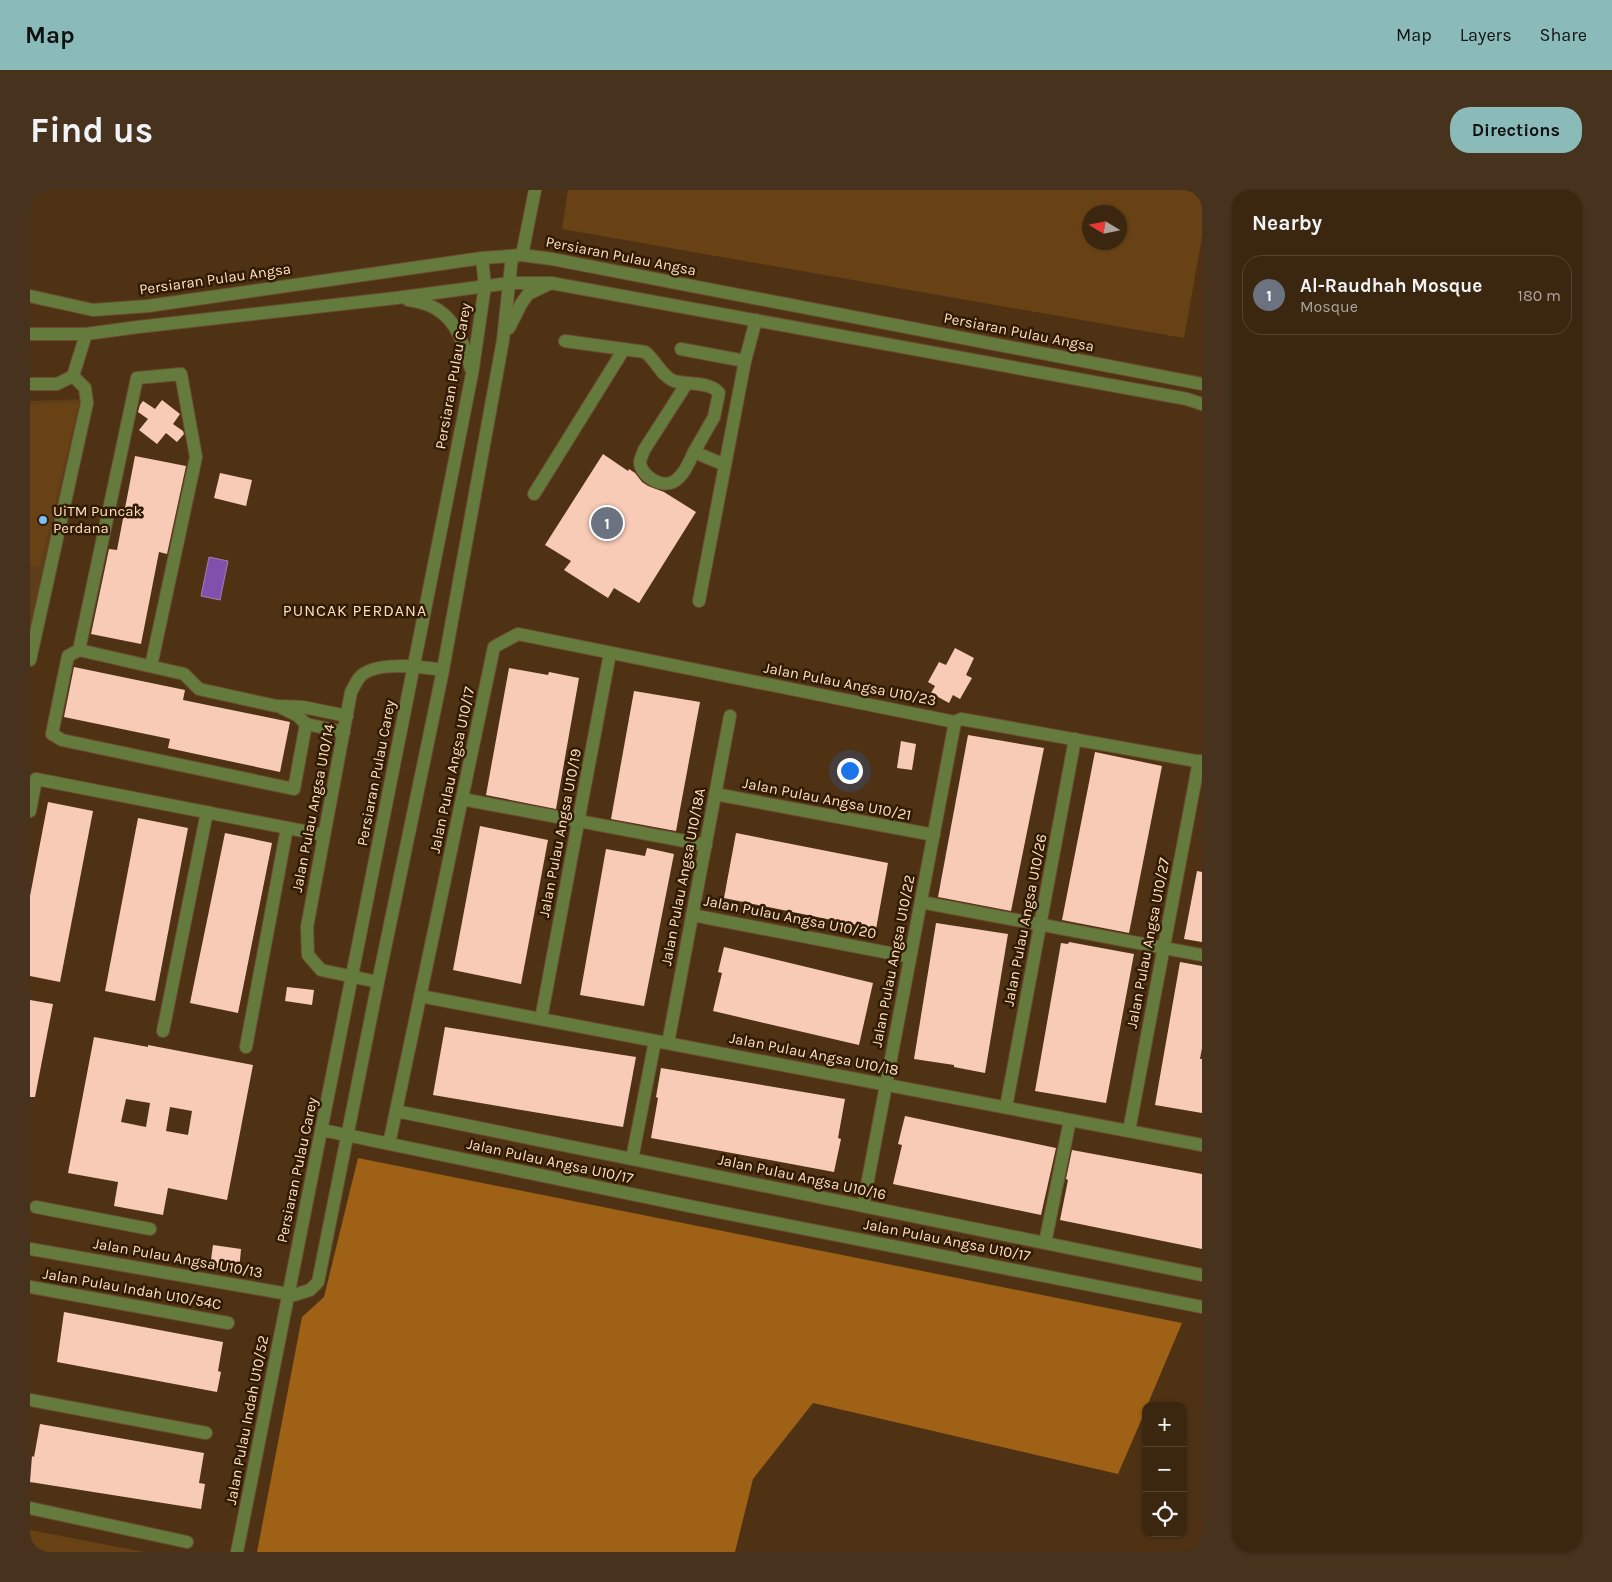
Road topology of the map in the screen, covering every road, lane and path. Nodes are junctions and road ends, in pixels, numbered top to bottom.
1 (535, 190) edge
2 (517, 256) junction
3 (482, 258) junction
4 (510, 283) junction
5 (551, 283) junction
6 (485, 286) junction
7 (30, 296) edge
8 (396, 298) junction
9 (756, 320) junction
10 (30, 334) edge
11 (86, 334) junction
12 (503, 340) junction
13 (565, 341) dead end
14 (624, 349) junction
15 (682, 349) dead end
16 (745, 361) junction
17 (472, 374) junction
18 (74, 376) junction
19 (687, 383) junction
20 (30, 384) edge
21 (1202, 384) edge
22 (1202, 404) edge
23 (694, 452) junction
24 (725, 465) junction
25 (534, 494) dead end
26 (699, 601) dead end
27 (494, 647) joint
28 (79, 650) junction
29 (610, 653) junction
30 (30, 660) edge
31 (414, 665) junction
32 (151, 666) junction
33 (443, 670) junction
34 (276, 706) junction
35 (347, 716) junction
36 (730, 716) dead end
37 (955, 722) junction
38 (306, 724) junction
39 (344, 732) junction
40 (1076, 739) junction
41 (1201, 762) edge
42 (715, 794) junction
43 (462, 798) junction
44 (30, 811) edge
45 (207, 812) junction
46 (579, 821) junction
47 (287, 828) junction
48 (324, 835) junction
49 (934, 835) junction
50 (706, 845) junction
51 (921, 902) junction
52 (692, 915) junction
53 (1040, 925) junction
54 (1164, 948) junction
55 (1202, 955) edge
56 (910, 957) junction
57 (352, 977) junction
58 (378, 982) junction
59 (420, 996) junction
60 (541, 1019) junction
61 (163, 1031) dead end
62 (654, 1040) junction
63 (668, 1043) junction
64 (246, 1047) dead end
65 (886, 1084) junction
66 (1006, 1107) junction
67 (396, 1111) junction
68 (1070, 1120) junction
69 (322, 1130) junction
70 (1129, 1131) junction
71 (346, 1135) junction
72 (389, 1144) junction
73 (1202, 1144) edge
74 (632, 1159) junction
75 (863, 1206) junction
76 (36, 1207) dead end
77 (150, 1230) dead end
78 (1045, 1243) junction
79 (30, 1249) edge
80 (1202, 1275) edge
81 (30, 1287) edge
82 (288, 1294) junction
83 (1202, 1307) edge
84 (228, 1323) dead end
85 (30, 1400) edge
86 (206, 1433) dead end
87 (30, 1508) edge
88 (187, 1542) dead end
89 (237, 1552) edge

1 - 2 street
2 - 3 street, Persiaran Pulau Angsa
2 - 4 street
2 - 21 street, Persiaran Pulau Angsa
3 - 6 street, Persiaran Pulau Carey
3 - 7 street, Persiaran Pulau Angsa
4 - 5 street
4 - 6 street
4 - 12 street
5 - 9 street
5 - 12 street
6 - 8 street
6 - 17 street, Persiaran Pulau Carey
8 - 11 street
8 - 17 street
9 - 16 street
9 - 22 street
10 - 11 street
11 - 18 street
12 - 33 street
13 - 14 street
14 - 19 street
14 - 25 street
15 - 16 street
16 - 24 street
17 - 31 street, Persiaran Pulau Carey
18 - 20 street
18 - 30 street
19 - 23 street
19 - 23 street
23 - 24 street
24 - 26 street
27 - 29 street, Jalan Pulau Angsa U10/23
27 - 43 street, Jalan Pulau Angsa U10/17
28 - 32 street
28 - 32 street
28 - 38 street
29 - 37 street, Jalan Pulau Angsa U10/23
29 - 46 street, Jalan Pulau Angsa U10/19
31 - 33 street, Jalan Pulau Angsa U10/14
31 - 35 street, Jalan Pulau Angsa U10/14
31 - 57 street, Persiaran Pulau Carey
32 - 34 street
33 - 58 street
34 - 35 street
34 - 38 street
35 - 39 street, Jalan Pulau Angsa U10/14
36 - 42 street, Jalan Pulau Angsa U10/18A
37 - 40 street, Jalan Pulau Angsa U10/23
37 - 49 street, Jalan Pulau Angsa U10/22
38 - 39 street
39 - 48 street, Jalan Pulau Angsa U10/14
40 - 41 street, Jalan Pulau Angsa U10/23
40 - 53 street, Jalan Pulau Angsa U10/26
41 - 54 street, Jalan Pulau Angsa U10/27
42 - 49 street, Jalan Pulau Angsa U10/21
42 - 50 street, Jalan Pulau Angsa U10/18A
43 - 46 street
43 - 59 street, Jalan Pulau Angsa U10/17
44 - 45 street
45 - 47 street
45 - 61 street
46 - 50 street
46 - 60 street, Jalan Pulau Angsa U10/19
47 - 48 street
47 - 64 street
48 - 57 street, Jalan Pulau Angsa U10/14
49 - 51 street, Jalan Pulau Angsa U10/22
50 - 52 street, Jalan Pulau Angsa U10/18A
51 - 53 street
51 - 56 street, Jalan Pulau Angsa U10/22
52 - 56 street, Jalan Pulau Angsa U10/20
52 - 63 street, Jalan Pulau Angsa U10/18A
53 - 54 street
53 - 66 street, Jalan Pulau Angsa U10/26
54 - 55 street
54 - 70 street, Jalan Pulau Angsa U10/27
56 - 65 street, Jalan Pulau Angsa U10/22
57 - 58 street, Jalan Pulau Angsa U10/14
57 - 69 street, Persiaran Pulau Carey
58 - 71 street
59 - 60 street, Jalan Pulau Angsa U10/18
59 - 67 street, Jalan Pulau Angsa U10/17
60 - 62 street, Jalan Pulau Angsa U10/18
62 - 63 street, Jalan Pulau Angsa U10/18
62 - 74 street
63 - 65 street, Jalan Pulau Angsa U10/18
65 - 66 street, Jalan Pulau Angsa U10/18
65 - 75 street, Jalan Pulau Angsa U10/22
66 - 68 street, Jalan Pulau Angsa U10/18
67 - 72 street, Jalan Pulau Angsa U10/17
67 - 74 street, Jalan Pulau Angsa U10/16
68 - 70 street, Jalan Pulau Angsa U10/18
68 - 78 street
69 - 71 street
69 - 82 street, Persiaran Pulau Carey
70 - 73 street, Jalan Pulau Angsa U10/18
71 - 72 street
71 - 82 street, Jalan Pulau Angsa U10/13
72 - 83 street, Jalan Pulau Angsa U10/17
74 - 75 street, Jalan Pulau Angsa U10/16
75 - 78 street, Jalan Pulau Angsa U10/16
76 - 77 street
78 - 80 street, Jalan Pulau Angsa U10/16
79 - 82 street, Jalan Pulau Angsa U10/13
81 - 84 street, Jalan Pulau Indah U10/54C
82 - 89 street, Jalan Pulau Indah U10/52
85 - 86 street
87 - 88 street

